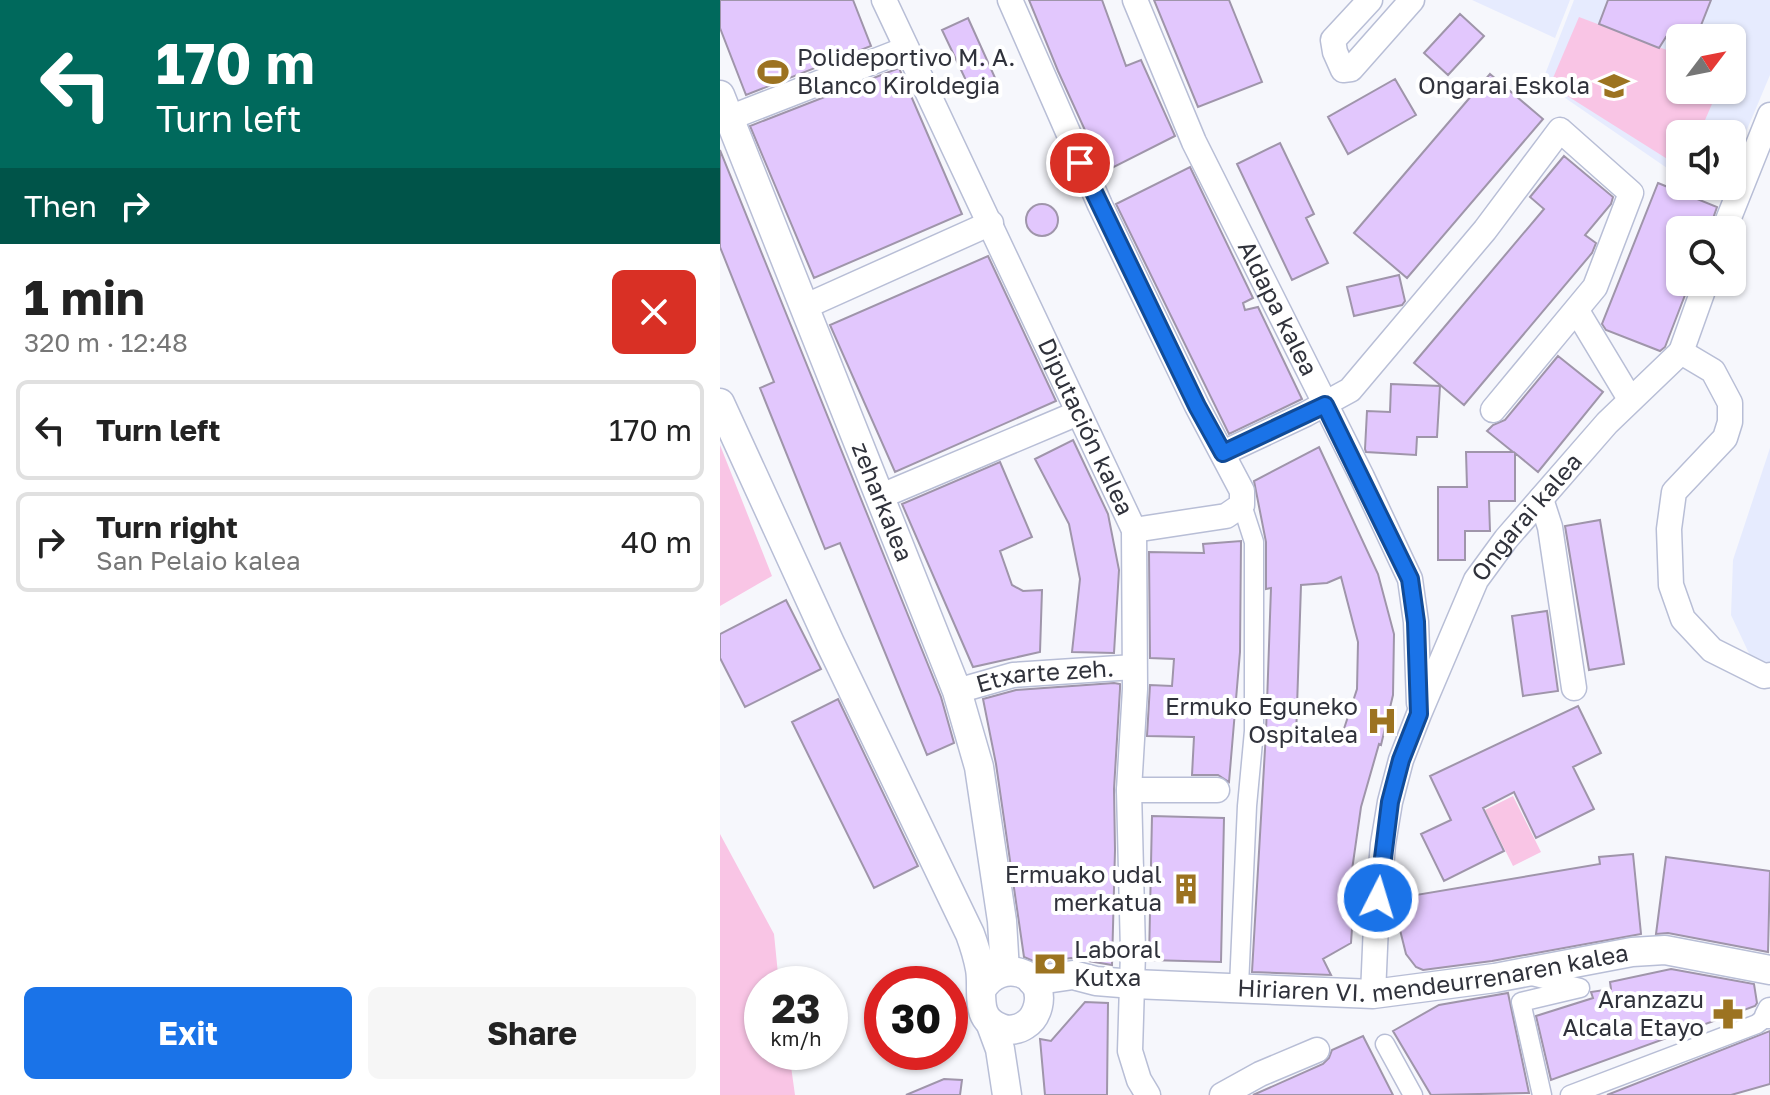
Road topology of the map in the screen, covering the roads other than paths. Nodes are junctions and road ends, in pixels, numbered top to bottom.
1 (884, 0) edge
2 (1010, 0) edge
3 (1135, 0) edge
4 (1370, 0) edge
5 (1412, 0) edge
6 (906, 49) junction
7 (725, 107) edge
8 (1770, 115) edge
9 (1730, 216) edge
10 (991, 223) junction
11 (1701, 296) edge
12 (804, 307) junction
13 (1577, 311) junction
14 (1681, 352) junction
15 (1630, 399) junction
16 (720, 403) edge
17 (1325, 405) junction
18 (1493, 410) dead end
19 (1078, 413) junction
20 (1223, 453) junction
21 (879, 497) junction
22 (1541, 499) junction
23 (1242, 505) junction
24 (1134, 530) junction
25 (1134, 667) junction
26 (1770, 675) edge
27 (1574, 688) dead end
28 (957, 691) junction
29 (1419, 714) junction
30 (1129, 790) junction
31 (1217, 790) joint
32 (1248, 793) junction
33 (1770, 970) edge
34 (1508, 976) junction
35 (1008, 977) junction
36 (1096, 981) junction
37 (1133, 984) junction
38 (1239, 986) junction
39 (1373, 994) junction
40 (1769, 1014) edge
41 (1032, 1017) junction
42 (990, 1022) junction
43 (1385, 1044) dead end
44 (1317, 1050) dead end
45 (1013, 1092) edge
46 (1148, 1095) edge
47 (1222, 1095) edge
48 (1413, 1095) edge
49 (1542, 1095) edge
50 (1570, 1095) edge

1 - 6 street, Diputación kalea
2 - 20 street
3 - 17 street, Aldapa kalea
4 - 5 street
6 - 7 street
6 - 10 street, Diputación kalea
7 - 12 street, zeharkalea
8 - 9 street
10 - 12 street
10 - 19 street, Diputación kalea
11 - 14 street, Ongarai kalea
12 - 21 street, zeharkalea
13 - 15 street
13 - 17 street
13 - 18 street
14 - 15 street, Ongarai kalea
14 - 26 street
15 - 22 street, Ongarai kalea
16 - 35 street
17 - 20 street
17 - 29 street, Aldapa kalea
19 - 21 street
19 - 24 street, Diputación kalea
20 - 23 street
21 - 28 street, zeharkalea
22 - 27 street
22 - 29 street, Ongarai kalea
23 - 24 street
23 - 32 street
24 - 25 street, Diputación kalea
25 - 28 street, Etxarte zeh.
25 - 30 street, Diputación kalea
28 - 35 street, zeharkalea
29 - 39 street, Aldapa kalea
30 - 31 street
30 - 37 street, Diputación kalea
31 - 32 street
32 - 38 street
33 - 34 street, Hiriaren VI. mendeurrenaren kalea
34 - 39 street, Hiriaren VI. mendeurrenaren kalea
34 - 49 street
35 - 36 street, Hiriaren VI. mendeurrenaren kalea
35 - 41 street
35 - 42 street
36 - 37 street, Hiriaren VI. mendeurrenaren kalea
36 - 41 street
37 - 38 street, Hiriaren VI. mendeurrenaren kalea
37 - 46 street, Diputación kalea
38 - 39 street, Hiriaren VI. mendeurrenaren kalea
40 - 50 street
41 - 42 street
41 - 45 street
42 - 45 street
43 - 48 street
44 - 47 street

